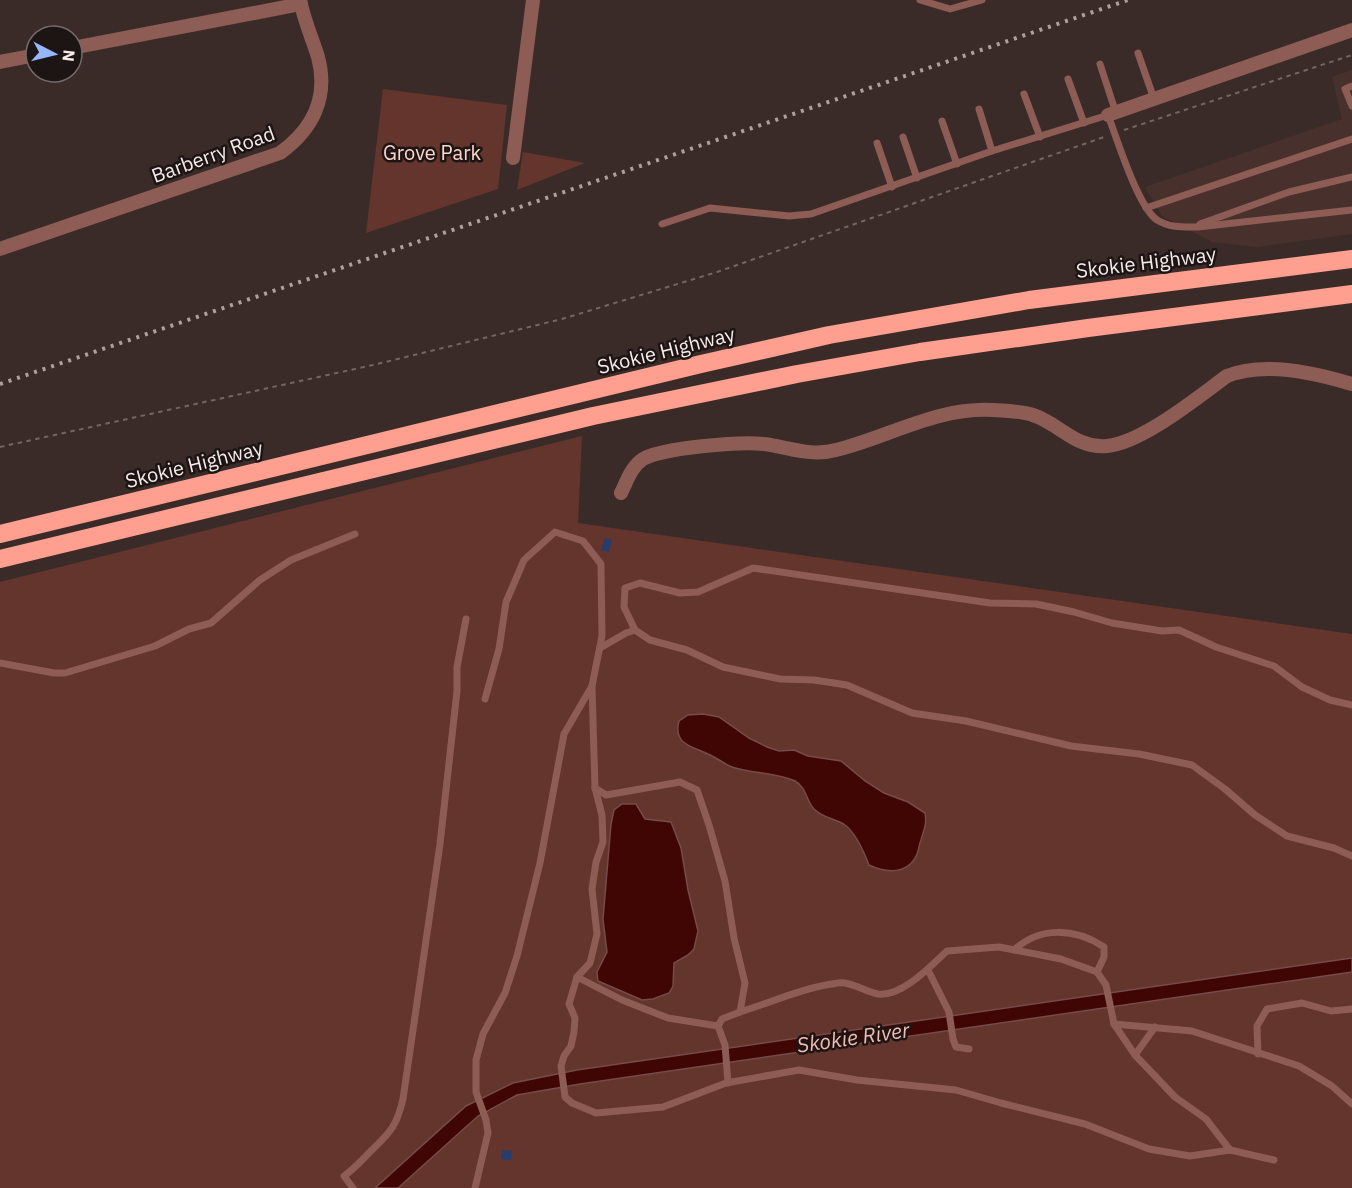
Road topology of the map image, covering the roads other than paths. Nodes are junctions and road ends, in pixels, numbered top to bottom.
1 (533, 0) edge
2 (920, 0) edge
3 (982, 0) edge
4 (300, 2) edge
5 (1352, 30) edge
6 (84, 46) edge
7 (1138, 53) dead end
8 (24, 57) edge
9 (0, 62) edge
10 (1100, 64) dead end
11 (1068, 80) dead end
12 (1352, 86) edge
13 (1024, 94) dead end
14 (1154, 99) junction
15 (1352, 106) edge
16 (979, 109) dead end
17 (1112, 114) junction
18 (942, 121) dead end
19 (1083, 123) junction
20 (903, 137) dead end
21 (1040, 138) junction
22 (1352, 139) edge
23 (878, 143) dead end
24 (992, 151) junction
25 (513, 158) dead end
26 (957, 164) junction
27 (1352, 177) edge
28 (917, 178) junction
29 (892, 187) junction
30 (1146, 208) junction
31 (1352, 209) edge
32 (662, 224) dead end
33 (1190, 227) junction
34 (0, 249) edge
35 (1352, 259) edge
36 (1352, 294) edge
37 (1352, 384) edge
38 (621, 493) dead end
39 (0, 534) edge
40 (355, 534) dead end
41 (0, 559) edge
42 (466, 619) dead end
43 (635, 630) junction
44 (600, 648) junction
45 (0, 663) edge
46 (592, 686) junction
47 (486, 699) dead end
48 (1352, 705) edge
49 (595, 788) junction
50 (1352, 856) edge
51 (1014, 950) junction
52 (928, 970) junction
53 (1097, 972) junction
54 (578, 977) junction
55 (1352, 1009) edge
56 (740, 1012) junction
57 (1114, 1024) junction
58 (718, 1026) junction
59 (1155, 1027) junction
60 (969, 1049) dead end
61 (1135, 1054) junction
62 (1258, 1054) junction
63 (728, 1083) junction
64 (1352, 1104) edge
65 (1230, 1150) junction
66 (1274, 1160) dead end
67 (353, 1188) edge
68 (475, 1188) edge

1 - 25 street
2 - 3 lane
4 - 6 street
4 - 34 street, Barberry Road
5 - 14 street
7 - 14 lane
8 - 9 street
10 - 17 lane
11 - 19 lane
12 - 15 lane
13 - 21 lane
14 - 17 street
16 - 24 lane
17 - 19 lane
17 - 30 lane
18 - 26 lane
19 - 21 lane
20 - 28 lane
21 - 24 lane
22 - 30 lane
23 - 29 lane
24 - 26 lane
26 - 28 lane
27 - 33 lane
28 - 29 lane
29 - 32 lane
30 - 33 lane
31 - 33 lane
35 - 39 highway, Skokie Highway
36 - 41 highway
37 - 38 street
40 - 45 lane
42 - 67 lane
43 - 44 lane
43 - 48 lane
43 - 50 lane
44 - 46 lane
44 - 47 lane
46 - 49 lane
46 - 68 lane
49 - 54 lane
49 - 56 lane
51 - 52 lane
51 - 53 lane
51 - 53 lane
52 - 56 lane
52 - 60 lane
53 - 57 lane
54 - 58 lane
54 - 63 lane
55 - 62 lane
56 - 58 lane
57 - 59 lane
57 - 61 lane
58 - 63 lane
59 - 61 lane
59 - 62 lane
61 - 65 lane
62 - 64 lane
63 - 65 lane
65 - 66 lane

